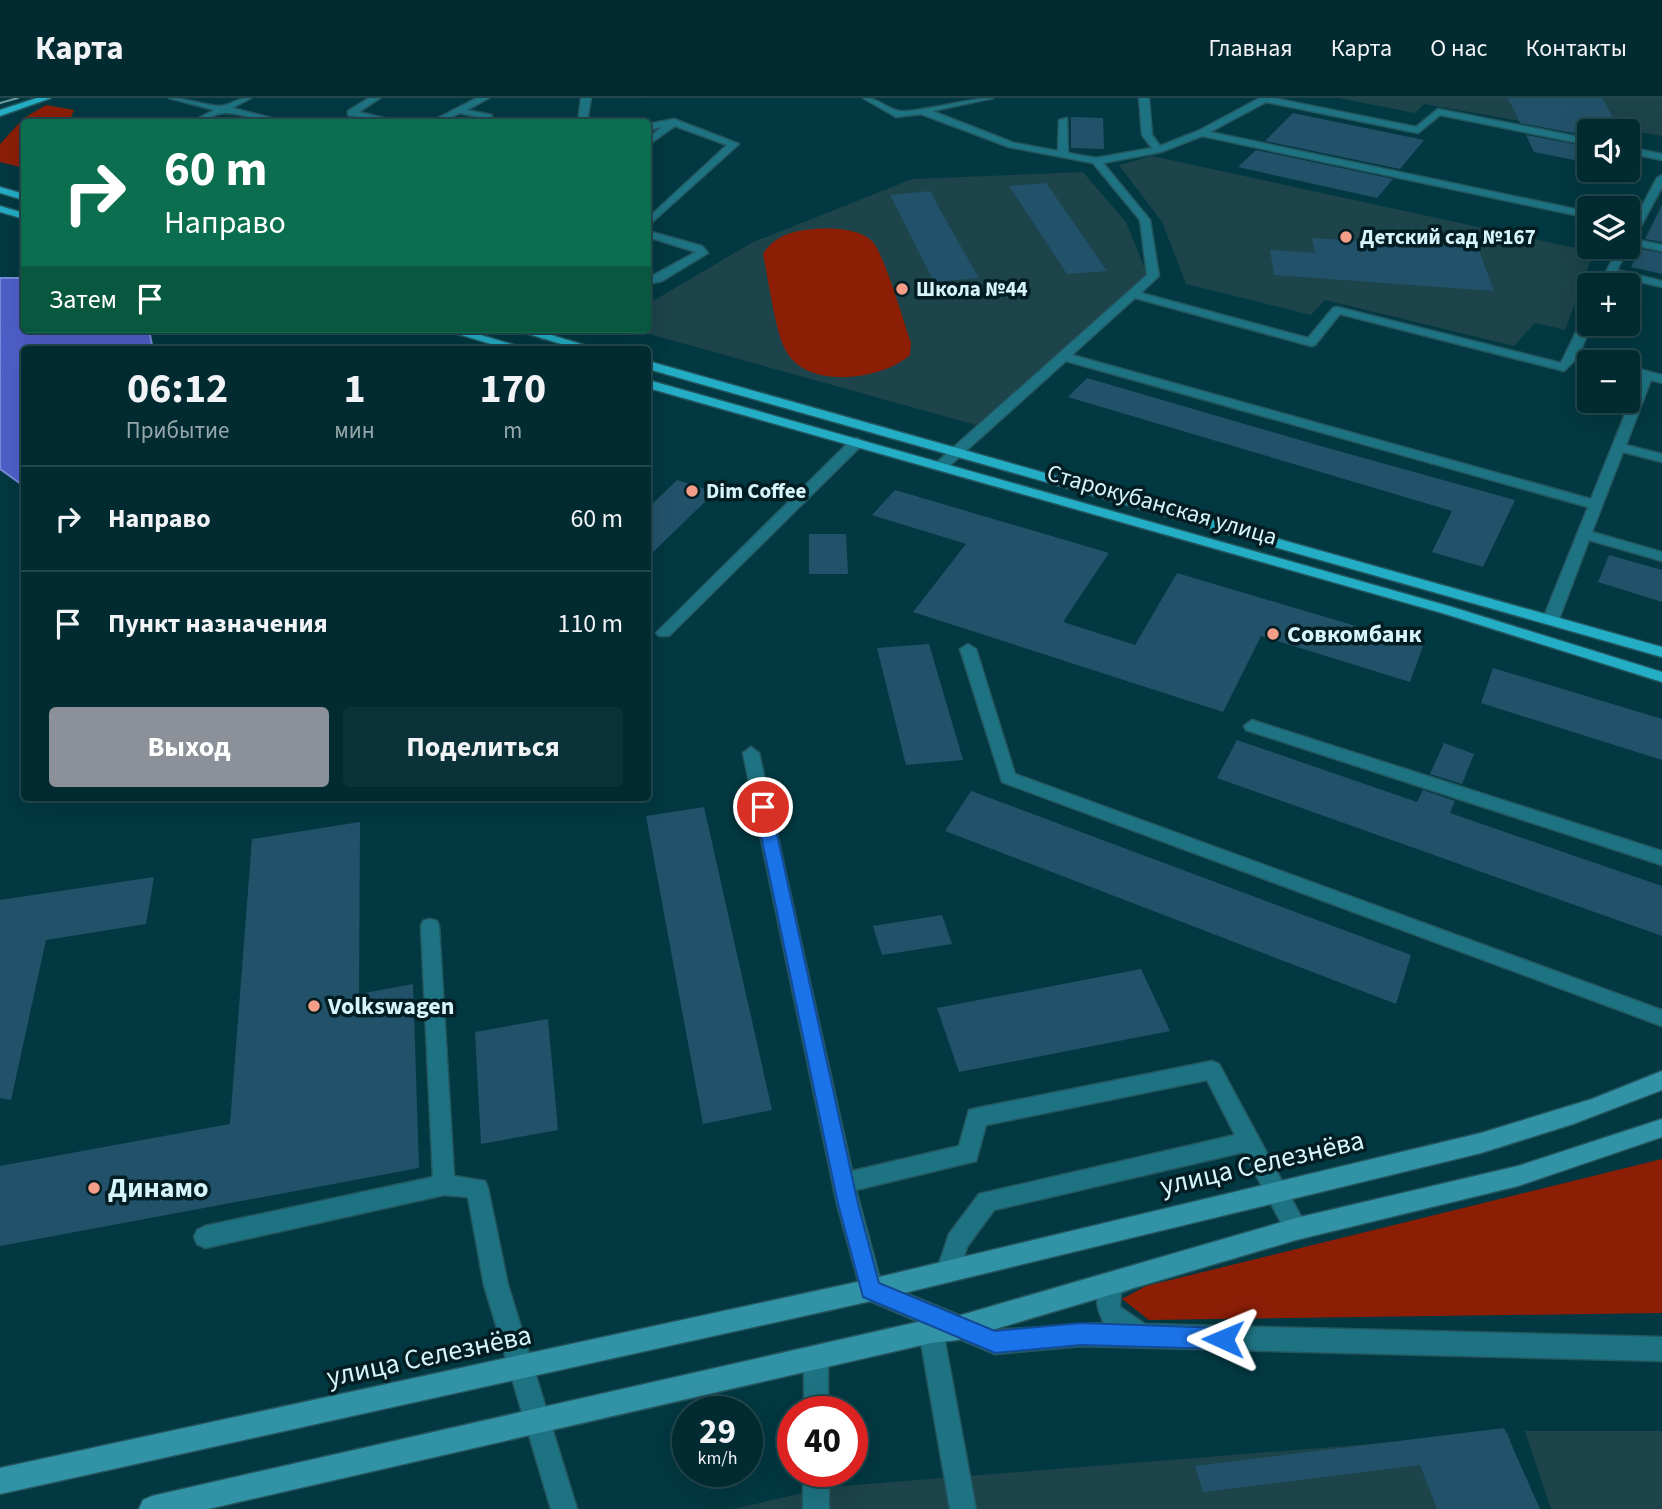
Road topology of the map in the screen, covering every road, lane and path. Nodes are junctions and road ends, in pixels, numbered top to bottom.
1 (46, 98) edge
2 (174, 98) edge
3 (246, 98) edge
4 (375, 98) edge
5 (484, 98) edge
6 (586, 98) edge
7 (868, 98) edge
8 (988, 98) edge
9 (1144, 98) edge
10 (1266, 99) edge
11 (223, 110) junction
12 (461, 111) junction
13 (923, 111) junction
14 (0, 113) edge
15 (364, 116) junction
16 (202, 119) edge
17 (267, 119) edge
18 (358, 119) edge
19 (380, 119) edge
20 (442, 119) edge
21 (487, 119) edge
22 (583, 119) edge
23 (1064, 120) dead end
24 (674, 122) junction
25 (651, 126) edge
26 (1201, 133) junction
27 (651, 140) edge
28 (1577, 140) edge
29 (1158, 150) junction
30 (1640, 152) edge
31 (1063, 155) junction
32 (1662, 157) edge
33 (1096, 161) junction
34 (1662, 178) edge
35 (0, 190) edge
36 (1658, 193) edge
37 (21, 196) edge
38 (0, 209) edge
39 (1577, 212) edge
40 (1640, 214) edge
41 (21, 215) edge
42 (651, 220) edge
43 (651, 235) edge
44 (1640, 243) edge
45 (1662, 248) edge
46 (1618, 259) edge
47 (1611, 272) joint
48 (651, 280) edge
49 (1662, 284) edge
50 (1132, 294) junction
51 (462, 333) edge
52 (532, 333) edge
53 (552, 333) edge
54 (1581, 336) edge
55 (546, 337) junction
56 (510, 346) edge
57 (580, 346) edge
58 (1063, 356) junction
59 (1572, 356) junction
60 (1577, 357) edge
61 (651, 366) edge
62 (1655, 377) edge
63 (651, 385) edge
64 (857, 442) junction
65 (1619, 447) junction
66 (955, 451) junction
67 (1662, 458) edge
68 (942, 465) junction
69 (1596, 505) junction
70 (1584, 534) junction
71 (1662, 556) edge
72 (1551, 619) junction
73 (664, 633) dead end
74 (968, 649) dead end
75 (1662, 652) edge
76 (1662, 677) edge
77 (1252, 726) dead end
78 (751, 753) dead end
79 (1662, 858) edge
80 (430, 926) dead end
81 (1662, 1018) edge
82 (1662, 1080) edge
83 (1662, 1128) edge
84 (1250, 1141) junction
85 (844, 1183) junction
86 (444, 1185) junction
87 (1275, 1192) junction
88 (1296, 1229) junction
89 (205, 1237) dead end
90 (949, 1269) junction
91 (1131, 1278) junction
92 (870, 1290) junction
93 (958, 1328) junction
94 (931, 1331) junction
95 (1148, 1336) junction
96 (1662, 1349) edge
97 (816, 1360) junction
98 (524, 1367) junction
99 (816, 1396) edge
100 (537, 1421) junction
101 (0, 1481) edge
102 (816, 1487) edge
103 (152, 1509) edge
104 (564, 1509) edge
105 (816, 1509) edge
106 (963, 1509) edge

1 - 14 main road
2 - 11 street
3 - 11 street
4 - 15 street
5 - 12 street
6 - 22 street
7 - 13 street
8 - 13 street
9 - 29 street
10 - 26 street
10 - 28 street
11 - 16 street
11 - 17 street
12 - 20 street
12 - 21 street
13 - 31 street
15 - 18 street
15 - 19 street
23 - 31 street
24 - 25 street
24 - 27 street
24 - 42 street
26 - 29 street
26 - 39 street
29 - 33 street
30 - 32 street
31 - 33 street
33 - 50 street
34 - 36 street
35 - 37 main road
36 - 40 street
38 - 41 main road
43 - 48 street
44 - 45 street
46 - 47 street
47 - 49 street
50 - 58 street
50 - 59 street
51 - 56 main road
52 - 55 main road
53 - 55 street
54 - 59 street
55 - 57 main road
58 - 66 street
58 - 69 street
59 - 60 street
61 - 66 main road, Старокубанская улица
62 - 65 street
63 - 64 main road, Старокубанская улица
64 - 68 main road, Старокубанская улица
64 - 73 street
65 - 67 street
65 - 69 street
66 - 68 street
66 - 72 main road, Старокубанская улица
68 - 76 main road, Старокубанская улица
69 - 70 street
70 - 71 street
70 - 72 street
72 - 75 main road, Старокубанская улица
74 - 81 street
77 - 79 street
78 - 85 street
80 - 86 street
82 - 87 main road, улица Селезнёва
83 - 88 main road
84 - 85 street
84 - 87 street
84 - 90 street
85 - 92 street
86 - 89 street
86 - 98 street
87 - 88 street
87 - 90 main road, улица Селезнёва
88 - 91 main road
90 - 92 main road, улица Селезнёва
91 - 93 main road
91 - 95 street
92 - 93 street
92 - 98 main road, улица Селезнёва
93 - 94 main road
93 - 95 street
94 - 97 main road
94 - 106 street
95 - 96 street
97 - 99 street
97 - 100 main road
98 - 100 street
98 - 101 main road, улица Селезнёва
100 - 103 main road
100 - 104 street
102 - 105 street

